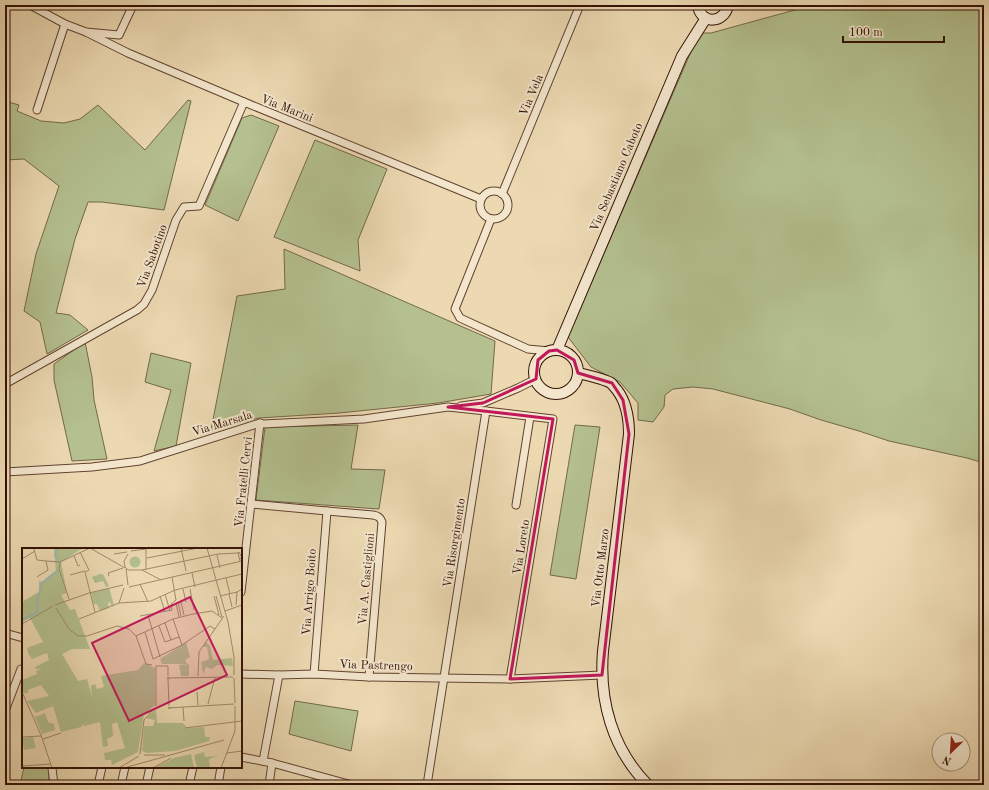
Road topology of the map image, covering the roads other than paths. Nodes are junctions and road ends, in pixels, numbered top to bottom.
1 (30, 5) edge
2 (133, 5) edge
3 (580, 5) edge
4 (698, 5) edge
5 (729, 5) edge
6 (706, 18) junction
7 (65, 24) junction
8 (86, 32) junction
9 (244, 102) junction
10 (37, 110) dead end
11 (502, 194) junction
12 (482, 199) junction
13 (491, 219) junction
14 (553, 351) junction
15 (578, 373) junction
16 (536, 379) junction
17 (5, 384) edge
18 (448, 407) junction
19 (486, 411) junction
20 (530, 417) junction
21 (554, 419) joint
22 (260, 423) junction
23 (5, 472) edge
24 (251, 504) junction
25 (516, 505) dead end
26 (326, 511) junction
27 (242, 583) edge
28 (5, 634) edge
29 (22, 638) edge
30 (21, 669) dead end
31 (242, 674) edge
32 (314, 674) junction
33 (279, 675) junction
34 (602, 675) junction
35 (369, 677) junction
36 (443, 678) junction
37 (510, 679) junction
38 (5, 712) edge
39 (242, 757) edge
40 (263, 761) junction
41 (272, 763) junction
42 (52, 768) dead end
43 (102, 768) edge
44 (125, 768) edge
45 (150, 768) edge
46 (193, 768) edge
47 (220, 768) edge
48 (54, 785) edge
49 (98, 785) edge
50 (121, 785) edge
51 (146, 785) edge
52 (189, 785) edge
53 (218, 785) edge
54 (269, 785) edge
55 (352, 785) edge
56 (427, 785) edge
57 (648, 785) edge

1 - 7 street
2 - 8 street
3 - 11 street, Via Vela
4 - 6 street
5 - 6 street
6 - 14 street, Via Sebastiano Caboto
7 - 8 street
7 - 10 street
8 - 9 street, Via Marini
9 - 12 street, Via Marini
9 - 17 street, Via Sabotino
11 - 12 street
11 - 13 street
12 - 13 street
13 - 14 street
14 - 15 street
14 - 16 street
15 - 16 street
15 - 34 street, Via Otto Marzo
16 - 18 street, Via Marsala
18 - 19 street, Via Marsala
18 - 22 street, Via Marsala
19 - 20 street, Via Marsala
19 - 36 street, Via Risorgimento
20 - 21 street, Via Marsala
20 - 25 street
21 - 37 street, Via Loreto
22 - 23 street, Via Marsala
22 - 24 street, Via Fratelli Cervi
24 - 26 street, Via A. Castiglioni
24 - 27 street, Via Fratelli Cervi
26 - 32 street, Via Arrigo Boito
26 - 35 street, Via A. Castiglioni
28 - 29 street
30 - 38 street
31 - 33 street, Via Pastrengo
32 - 33 street, Via Pastrengo
32 - 35 street, Via Pastrengo
33 - 40 street
34 - 37 street, Via Pastrengo
34 - 57 street, Via Otto Marzo
35 - 36 street, Via Pastrengo
36 - 37 street, Via Pastrengo
36 - 56 street, Via Risorgimento
39 - 40 street
40 - 41 street
41 - 54 street
41 - 55 street
42 - 48 street
43 - 49 street
44 - 50 street
45 - 51 street
46 - 52 street
47 - 53 street

